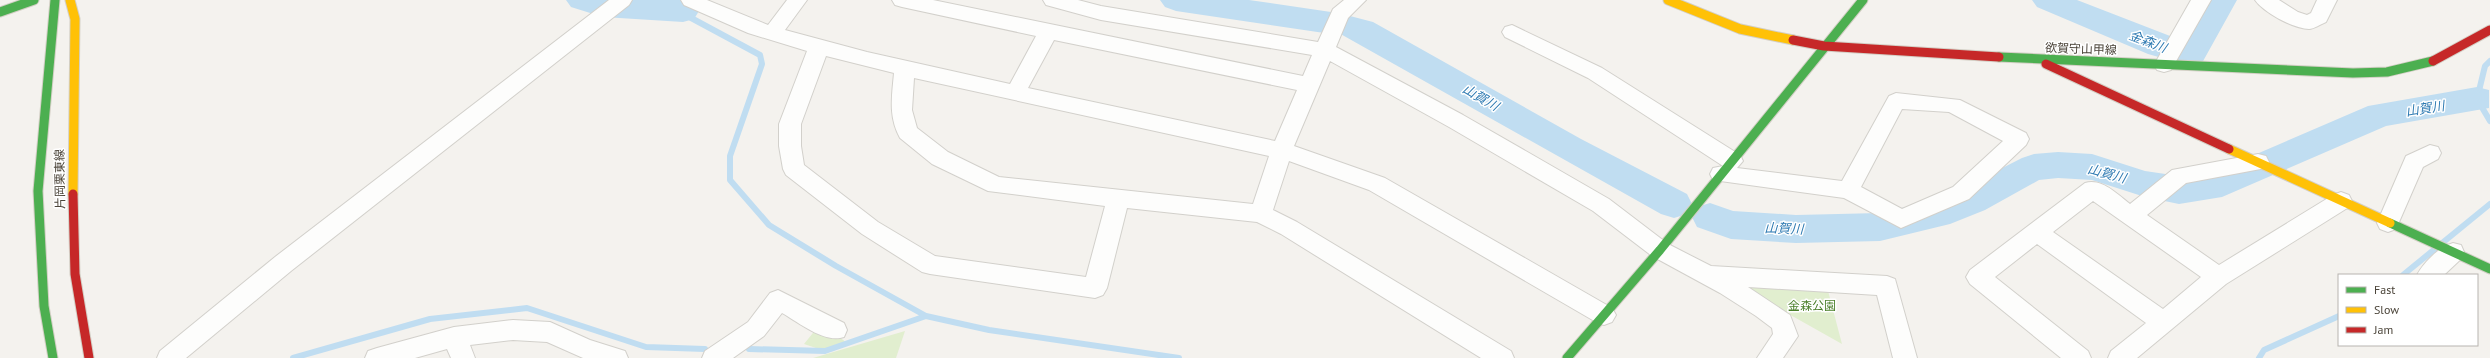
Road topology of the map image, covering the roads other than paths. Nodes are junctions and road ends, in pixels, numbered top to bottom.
1 (34, 0) edge
2 (55, 0) edge
3 (70, 0) edge
4 (622, 0) edge
5 (692, 0) edge
6 (797, 0) edge
7 (902, 0) edge
8 (1053, 0) edge
9 (1356, 0) edge
10 (1668, 0) edge
11 (1863, 0) edge
12 (2201, 0) edge
13 (2265, 0) edge
14 (2327, 0) edge
15 (934, 3) edge
16 (0, 12) edge
17 (2490, 30) edge
18 (1048, 32) junction
19 (1512, 32) dead end
20 (772, 34) junction
21 (1824, 46) junction
22 (819, 47) junction
23 (1326, 50) junction
24 (2038, 60) junction
25 (2164, 65) junction
26 (906, 68) junction
27 (1311, 85) junction
28 (1014, 93) junction
29 (1282, 150) junction
30 (2430, 153) dead end
31 (2258, 162) junction
32 (1726, 168) junction
33 (1848, 190) junction
34 (1118, 200) junction
35 (2341, 201) junction
36 (1261, 214) junction
37 (2132, 215) junction
38 (2388, 223) junction
39 (2038, 233) junction
40 (1660, 250) junction
41 (2453, 252) junction
42 (2490, 269) edge
43 (2430, 274) edge
44 (1706, 275) junction
45 (2218, 277) junction
46 (1604, 315) junction
47 (2163, 322) junction
48 (835, 330) dead end
49 (459, 347) edge
50 (53, 358) edge
51 (89, 358) edge
52 (169, 358) edge
53 (377, 358) edge
54 (616, 358) edge
55 (714, 358) edge
56 (1502, 358) edge
57 (1567, 358) edge
58 (1769, 358) edge
59 (1905, 358) edge
60 (2079, 358) edge
61 (2120, 358) edge

1 - 16 main road
2 - 50 main road, 片岡栗東線
3 - 51 main road, 片岡栗東線
4 - 52 street
5 - 20 street
6 - 20 street
7 - 15 street
8 - 23 street
9 - 23 street
10 - 21 main road, 欲賀守山甲線
11 - 21 main road
12 - 25 street
13 - 14 street
15 - 18 street
17 - 25 main road, 欲賀守山甲線
18 - 27 street
18 - 28 street
19 - 32 street
20 - 22 street
21 - 24 main road, 欲賀守山甲線
21 - 32 main road
22 - 26 street
22 - 34 street
23 - 27 street
23 - 40 street
24 - 25 main road, 欲賀守山甲線
24 - 31 main road
26 - 28 street
26 - 34 street
27 - 29 street
28 - 29 street
29 - 36 street
29 - 46 street
30 - 38 street
31 - 35 main road
31 - 37 street
32 - 33 street
32 - 40 main road
33 - 33 street
34 - 36 street
35 - 38 main road
35 - 45 street
36 - 56 street
37 - 39 street
37 - 45 street
38 - 41 main road
39 - 47 street
39 - 60 street
40 - 44 street
40 - 46 main road
41 - 42 main road
41 - 43 street
44 - 58 street
44 - 59 street
45 - 47 street
46 - 57 main road
47 - 61 street
48 - 55 street
49 - 53 street
49 - 54 street

